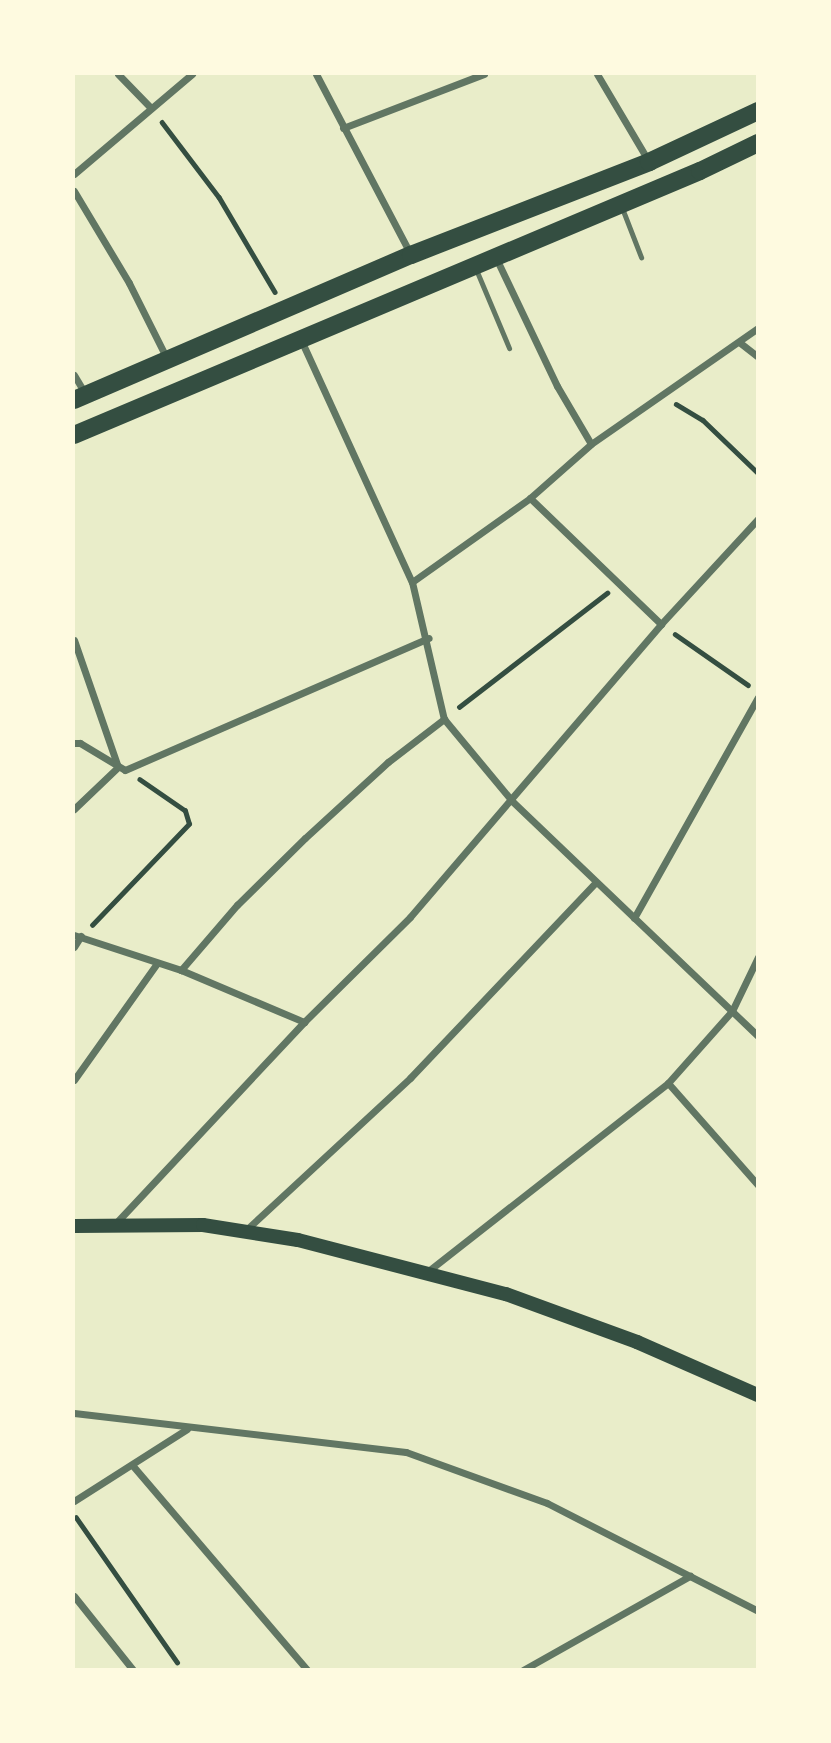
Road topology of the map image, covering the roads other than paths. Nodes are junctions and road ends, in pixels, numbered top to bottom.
1 (118, 74) edge
2 (192, 74) edge
3 (317, 74) edge
4 (484, 74) edge
5 (597, 74) edge
6 (150, 107) junction
7 (758, 111) edge
8 (343, 128) junction
9 (758, 143) edge
10 (649, 162) junction
11 (74, 174) edge
12 (74, 191) edge
13 (620, 205) junction
14 (411, 255) junction
15 (495, 257) junction
16 (641, 257) dead end
17 (474, 266) junction
18 (758, 328) edge
19 (301, 340) junction
20 (739, 342) junction
21 (509, 348) dead end
22 (758, 357) edge
23 (168, 360) junction
24 (74, 374) edge
25 (80, 398) edge
26 (74, 435) edge
27 (591, 444) junction
28 (530, 498) junction
29 (758, 519) edge
30 (412, 582) junction
31 (661, 624) junction
32 (428, 638) junction
33 (74, 640) edge
34 (758, 694) edge
35 (444, 719) junction
36 (74, 743) edge
37 (121, 768) junction
38 (512, 801) junction
39 (74, 809) edge
40 (595, 883) junction
41 (634, 918) junction
42 (77, 936) edge
43 (74, 947) edge
44 (758, 957) edge
45 (157, 962) junction
46 (181, 970) junction
47 (732, 1011) junction
48 (304, 1022) junction
49 (758, 1036) edge
50 (74, 1080) edge
51 (668, 1083) junction
52 (758, 1185) edge
53 (74, 1226) edge
54 (113, 1227) junction
55 (247, 1230) junction
56 (427, 1272) junction
57 (758, 1395) edge
58 (74, 1413) edge
59 (188, 1429) junction
60 (133, 1466) junction
61 (74, 1501) edge
62 (690, 1576) junction
63 (74, 1596) edge
64 (758, 1611) edge
65 (133, 1670) edge
66 (306, 1670) edge
67 (523, 1670) edge

1 - 6 street
2 - 6 street
3 - 8 street
4 - 8 street
5 - 10 street
6 - 11 street
7 - 10 main road
8 - 14 street
9 - 13 main road
10 - 14 main road
12 - 23 street
13 - 15 main road
13 - 16 lane
14 - 23 main road
15 - 17 main road
15 - 27 street
17 - 19 main road
17 - 21 lane
18 - 20 street
19 - 26 main road
19 - 30 street
20 - 22 street
20 - 27 street
23 - 25 main road
24 - 25 street
27 - 28 street
28 - 30 street
28 - 31 street
29 - 31 street
30 - 32 street
31 - 38 street
32 - 35 street
32 - 37 street
33 - 37 street
34 - 41 street
35 - 38 street
35 - 46 street
36 - 37 street
37 - 39 street
38 - 40 street
38 - 48 street
40 - 41 street
40 - 55 street
41 - 47 street
42 - 43 street
42 - 45 street
44 - 47 street
45 - 46 street
45 - 50 street
46 - 48 street
47 - 49 street
47 - 51 street
48 - 54 street
51 - 52 street
51 - 56 street
53 - 54 main road
54 - 55 main road
55 - 56 main road
56 - 57 main road
58 - 59 street
59 - 60 street
59 - 62 street
60 - 61 street
60 - 66 street
62 - 64 street
62 - 67 street
63 - 65 street

